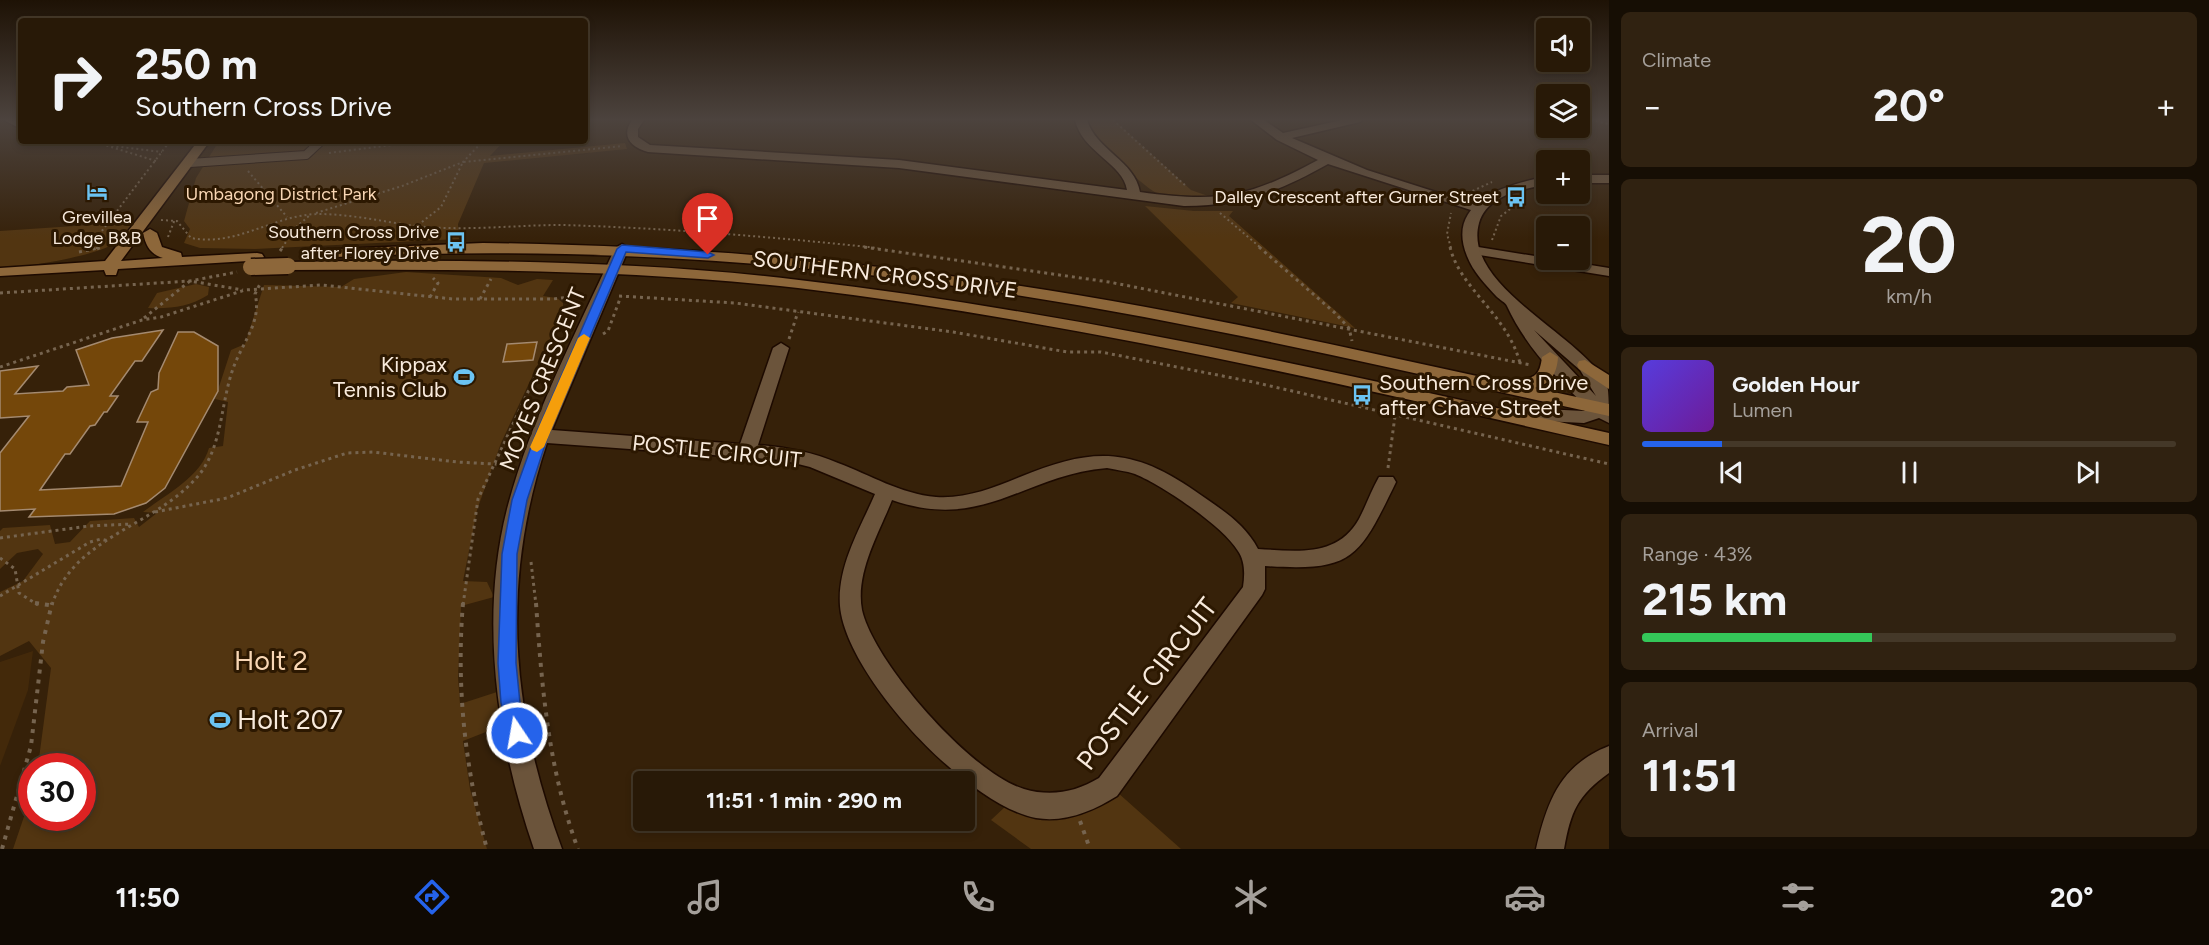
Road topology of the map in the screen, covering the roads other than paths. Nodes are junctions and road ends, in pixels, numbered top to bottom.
1 (191, 160) edge
2 (251, 160) edge
3 (830, 160) edge
4 (1110, 160) edge
5 (1327, 160) edge
6 (1330, 160) edge
7 (189, 163) junction
8 (180, 178) junction
9 (1590, 179) edge
10 (1609, 179) edge
11 (1536, 183) edge
12 (1134, 195) junction
13 (1479, 208) junction
14 (150, 233) junction
15 (127, 242) junction
16 (622, 249) junction
17 (1472, 250) junction
18 (286, 259) junction
19 (129, 263) junction
20 (252, 265) junction
21 (38, 268) junction
22 (111, 270) junction
23 (613, 270) junction
24 (0, 272) edge
25 (1609, 272) edge
26 (896, 273) junction
27 (1, 291) edge
28 (890, 296) junction
29 (1512, 305) junction
30 (781, 348) road end
31 (1550, 357) junction
32 (1585, 365) junction
33 (1609, 383) edge
34 (1499, 387) junction
35 (1489, 412) junction
36 (1605, 412) edge
37 (542, 436) junction
38 (1609, 439) edge
39 (747, 450) junction
40 (1386, 482) road end
41 (886, 491) junction
42 (1253, 557) junction
43 (1609, 758) edge
44 (548, 849) edge
45 (1550, 849) edge

1 - 7 main road
2 - 7 lane
3 - 12 street
4 - 12 street
5 - 12 street
6 - 13 street
7 - 8 main road
8 - 14 main road
8 - 15 main road
9 - 10 street
11 - 13 street
13 - 17 street
14 - 19 main road
14 - 20 main road
15 - 21 main road
15 - 22 main road
16 - 18 main road, SOUTHERN CROSS DRIVE
16 - 23 street, MOYES CRESCENT
16 - 26 main road, SOUTHERN CROSS DRIVE
17 - 25 street
17 - 29 street
18 - 20 main road, SOUTHERN CROSS DRIVE, bridge
18 - 23 main road, SOUTHERN CROSS DRIVE
19 - 20 main road, SOUTHERN CROSS DRIVE
19 - 22 main road, SOUTHERN CROSS DRIVE
20 - 22 main road, SOUTHERN CROSS DRIVE
21 - 22 main road, SOUTHERN CROSS DRIVE
21 - 24 main road, SOUTHERN CROSS DRIVE
22 - 27 main road, SOUTHERN CROSS DRIVE
23 - 28 main road, SOUTHERN CROSS DRIVE
23 - 37 street, MOYES CRESCENT
26 - 28 main road
26 - 34 main road, SOUTHERN CROSS DRIVE
28 - 35 main road, SOUTHERN CROSS DRIVE
29 - 31 street
29 - 32 street
30 - 39 street
31 - 34 main road
31 - 36 street
32 - 33 main road
32 - 36 street
34 - 36 main road, SOUTHERN CROSS DRIVE
35 - 36 street
35 - 38 main road, SOUTHERN CROSS DRIVE
37 - 39 street, POSTLE CIRCUIT
37 - 44 street, MOYES CRESCENT
39 - 41 street, POSTLE CIRCUIT
40 - 42 street
41 - 42 street, POSTLE CIRCUIT
41 - 42 street, POSTLE CIRCUIT
43 - 45 street

